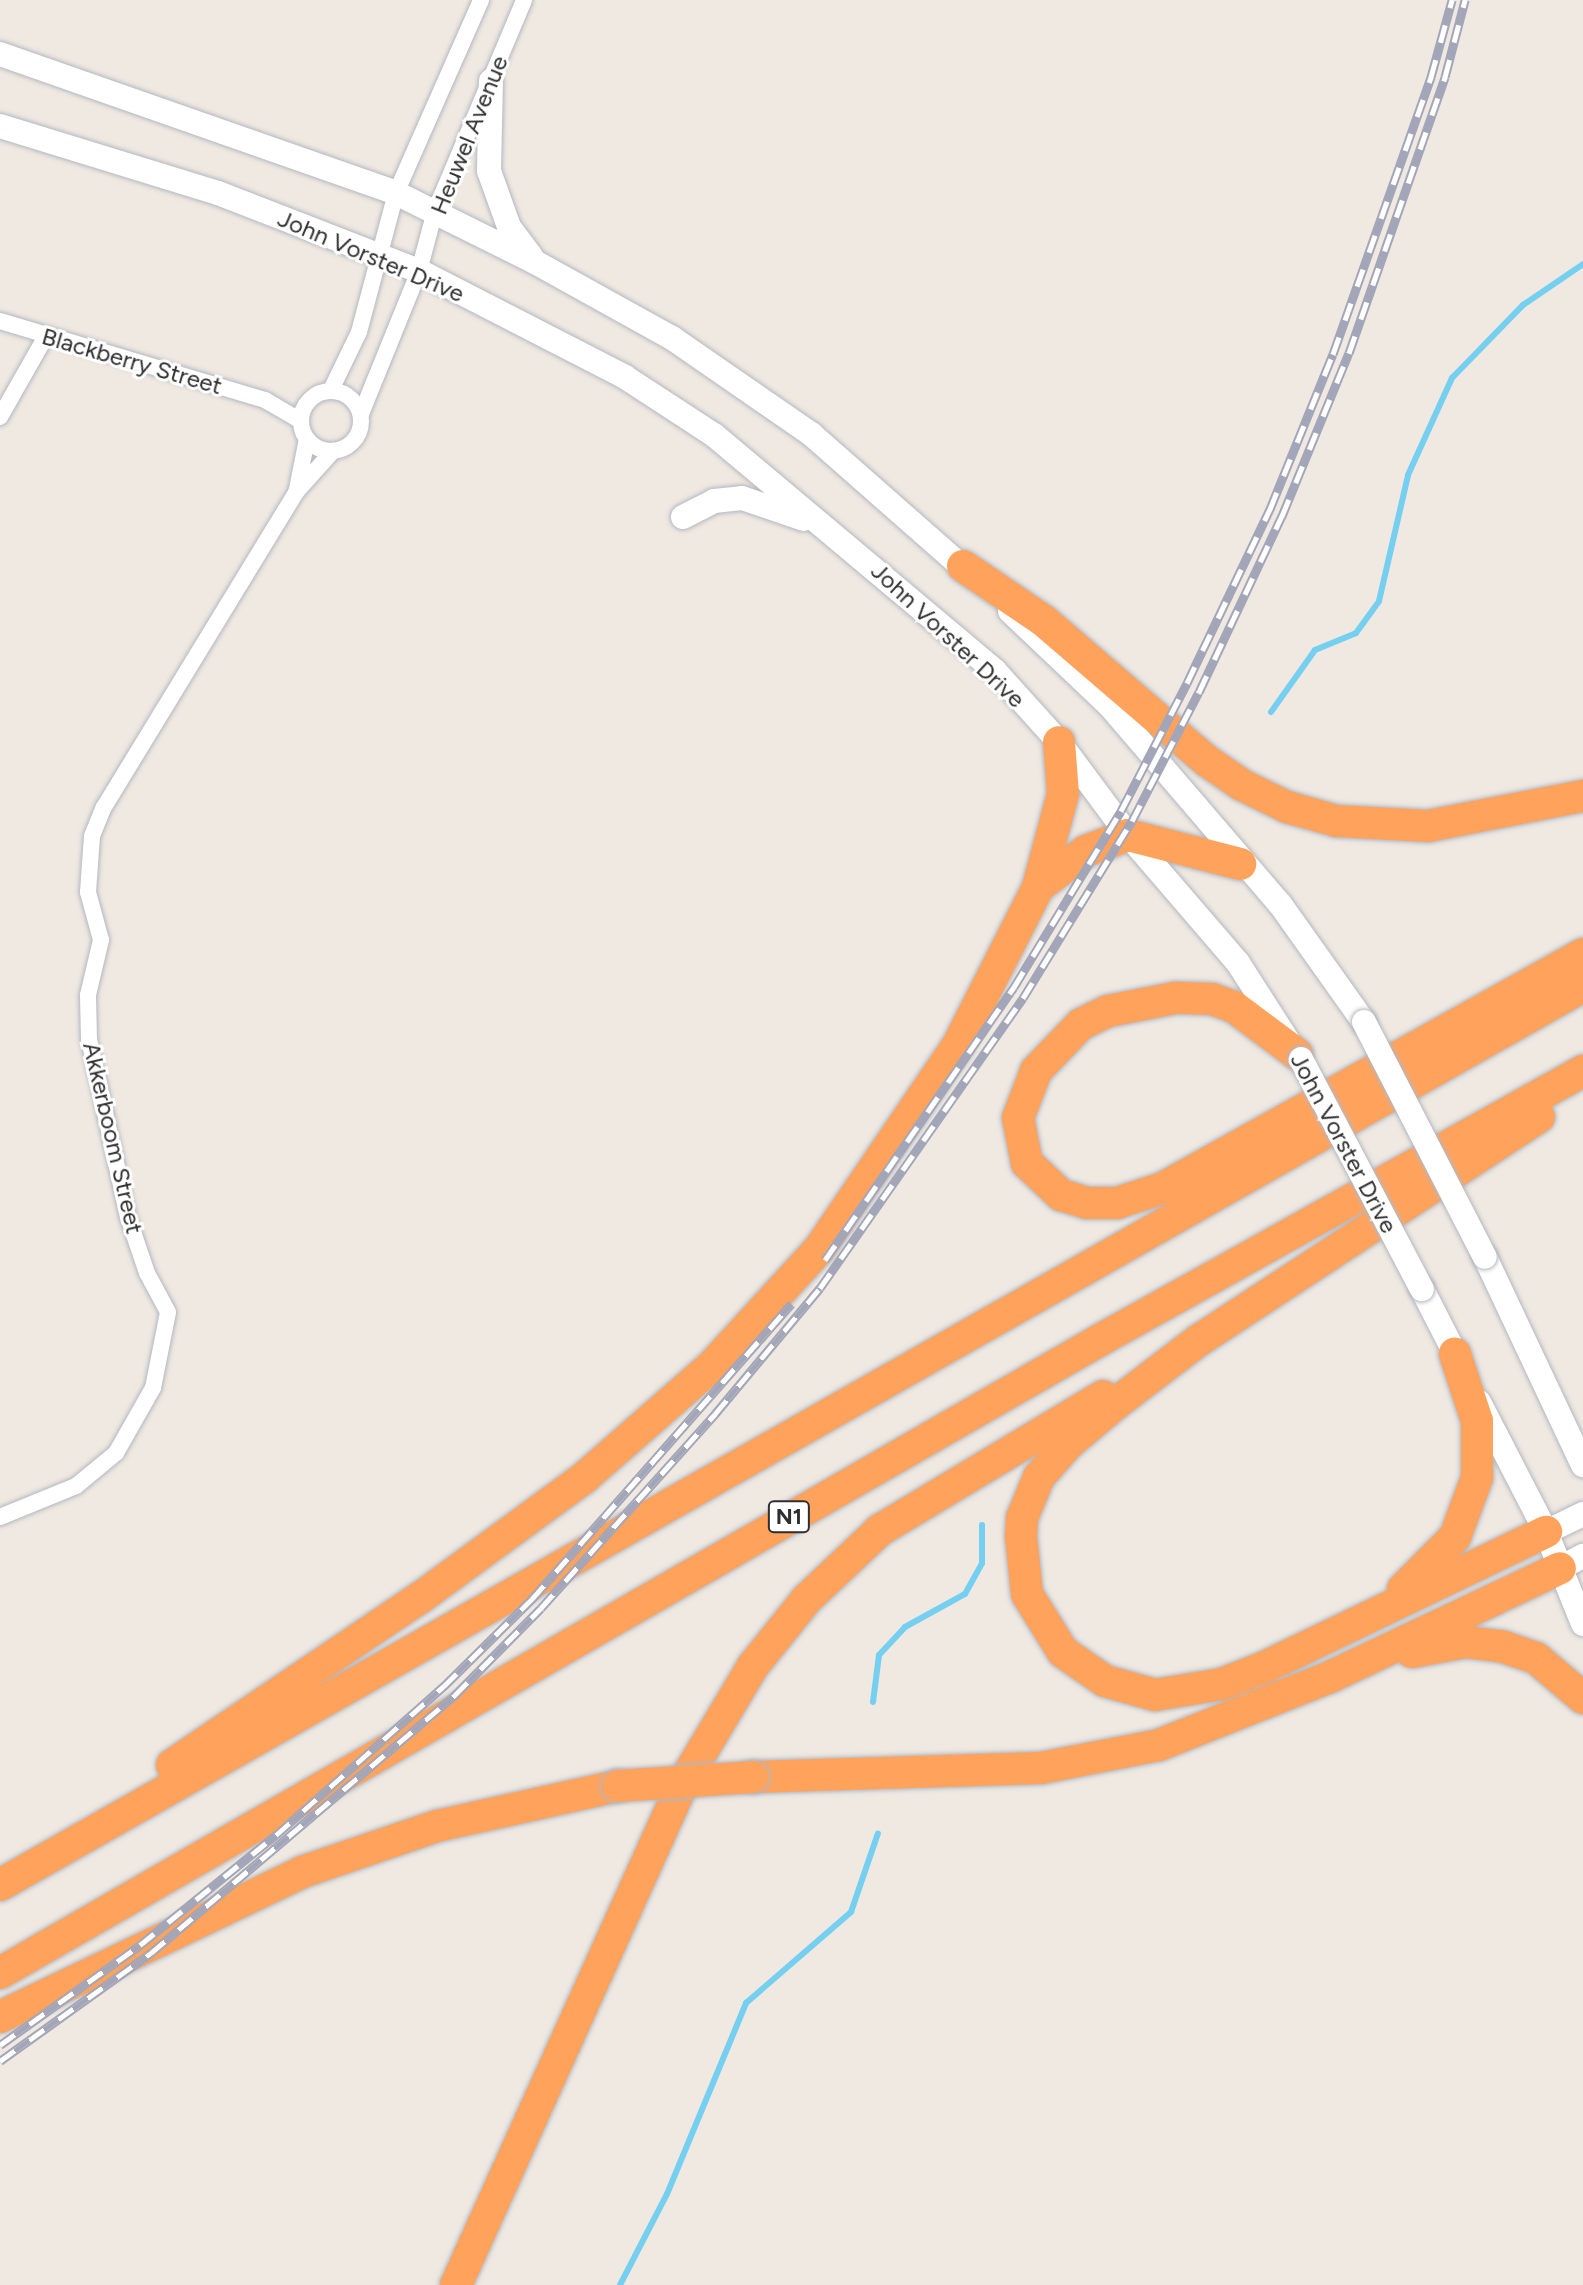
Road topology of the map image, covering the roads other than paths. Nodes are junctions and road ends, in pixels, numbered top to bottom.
1 (481, 0) edge
2 (524, 0) edge
3 (0, 54) edge
4 (491, 81) junction
5 (0, 126) edge
6 (396, 193) junction
7 (435, 211) junction
8 (379, 254) junction
9 (535, 262) junction
10 (419, 271) junction
11 (0, 321) edge
12 (46, 336) junction
13 (331, 390) junction
14 (265, 400) junction
15 (306, 403) junction
16 (361, 414) junction
17 (0, 417) edge
18 (301, 421) junction
19 (307, 439) junction
20 (333, 451) junction
21 (297, 491) junction
22 (683, 517) dead end
23 (825, 528) junction
24 (963, 566) junction
25 (1059, 742) junction
26 (1583, 796) edge
27 (1128, 835) junction
28 (1240, 864) junction
29 (1038, 887) junction
30 (1583, 954) edge
31 (1583, 986) edge
32 (1299, 1057) junction
33 (1583, 1071) edge
34 (1583, 1088) edge
35 (1199, 1340) junction
36 (1455, 1354) junction
37 (1572, 1417) edge
38 (1583, 1465) edge
39 (1583, 1514) edge
40 (0, 1517) edge
41 (1546, 1532) junction
42 (1572, 1562) edge
43 (1583, 1624) edge
44 (1357, 1626) junction
45 (1332, 1676) junction
46 (1583, 1698) edge
47 (0, 1872) edge
48 (0, 1885) edge
49 (0, 1973) edge
50 (0, 2017) edge
51 (456, 2285) edge

1 - 6 street, Heuwel Avenue
2 - 4 street, Heuwel Avenue
3 - 6 main road
4 - 7 street, Heuwel Avenue
4 - 9 main road
5 - 8 main road, John Vorster Drive
6 - 7 main road
6 - 8 street, Heuwel Avenue
7 - 9 main road
7 - 10 street, Heuwel Avenue
8 - 10 main road, John Vorster Drive
8 - 13 street
9 - 24 main road
10 - 16 street
10 - 23 main road, John Vorster Drive
11 - 12 street, Blackberry Street
12 - 14 street, Blackberry Street
12 - 17 street
13 - 15 street
13 - 16 street
14 - 15 street, Blackberry Street
14 - 18 street, Blackberry Street
15 - 18 street
16 - 20 street
18 - 19 street
19 - 20 street
19 - 21 street, Akkerboom Street
20 - 21 street, Akkerboom Street
21 - 40 street, Akkerboom Street
22 - 23 main road
23 - 25 main road, John Vorster Drive
24 - 26 highway
24 - 28 main road
25 - 27 main road, John Vorster Drive
25 - 29 highway
27 - 28 highway
27 - 29 highway
27 - 32 main road, John Vorster Drive
28 - 37 main road, bridge
29 - 47 highway
30 - 32 highway
31 - 48 highway
32 - 36 main road, John Vorster Drive, bridge
33 - 49 highway, N1
34 - 35 highway
35 - 44 highway
35 - 51 highway
36 - 41 main road, John Vorster Drive
36 - 44 highway
37 - 38 main road
39 - 41 main road
41 - 42 main road, John Vorster Drive
41 - 44 highway
42 - 43 main road, John Vorster Drive
42 - 45 highway
45 - 46 highway
45 - 50 highway, bridge

